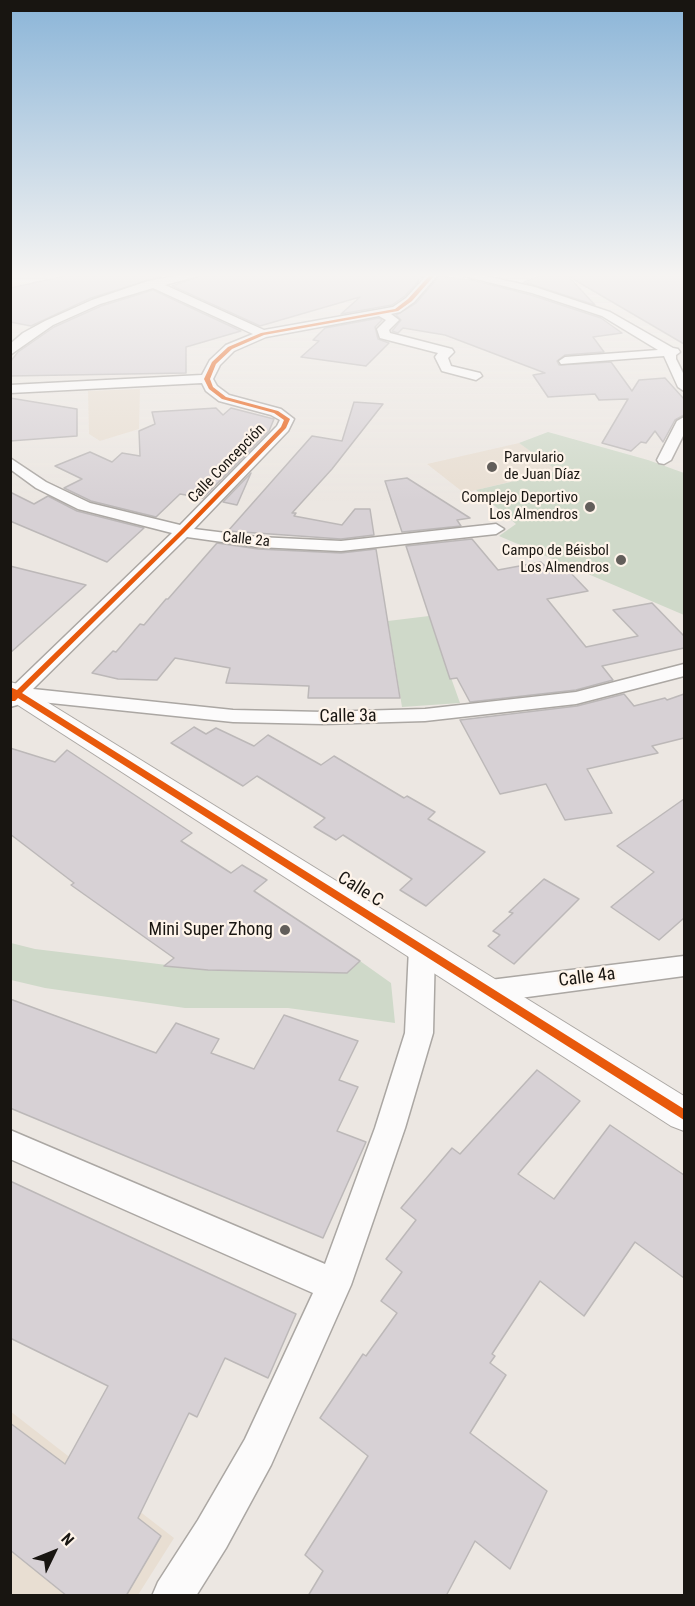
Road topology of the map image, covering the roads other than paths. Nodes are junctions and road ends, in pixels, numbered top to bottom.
1 (227, 351) edge
2 (444, 351) edge
3 (670, 352) junction
4 (684, 352) edge
5 (565, 361) dead end
6 (476, 376) dead end
7 (207, 379) junction
8 (684, 387) edge
9 (10, 389) edge
10 (684, 421) edge
11 (664, 460) dead end
12 (10, 462) edge
13 (496, 529) dead end
14 (182, 532) junction
15 (684, 670) edge
16 (13, 695) edge
17 (422, 948) junction
18 (684, 966) edge
19 (490, 991) junction
20 (684, 1114) edge
21 (10, 1144) edge
22 (333, 1285) junction
23 (172, 1596) edge

1 - 7 street
2 - 6 street
3 - 4 street
3 - 5 street
3 - 8 street
7 - 9 street
7 - 14 street, Calle Concepción
10 - 11 street
12 - 14 street, Calle 2a
13 - 14 street, Calle 2a
14 - 16 street, Calle Concepción
15 - 16 street, Calle 3a
16 - 17 street, Calle C
17 - 19 street, Calle C
17 - 22 street
18 - 19 street, Calle 4a
19 - 20 street, Calle C
21 - 22 street
22 - 23 street

